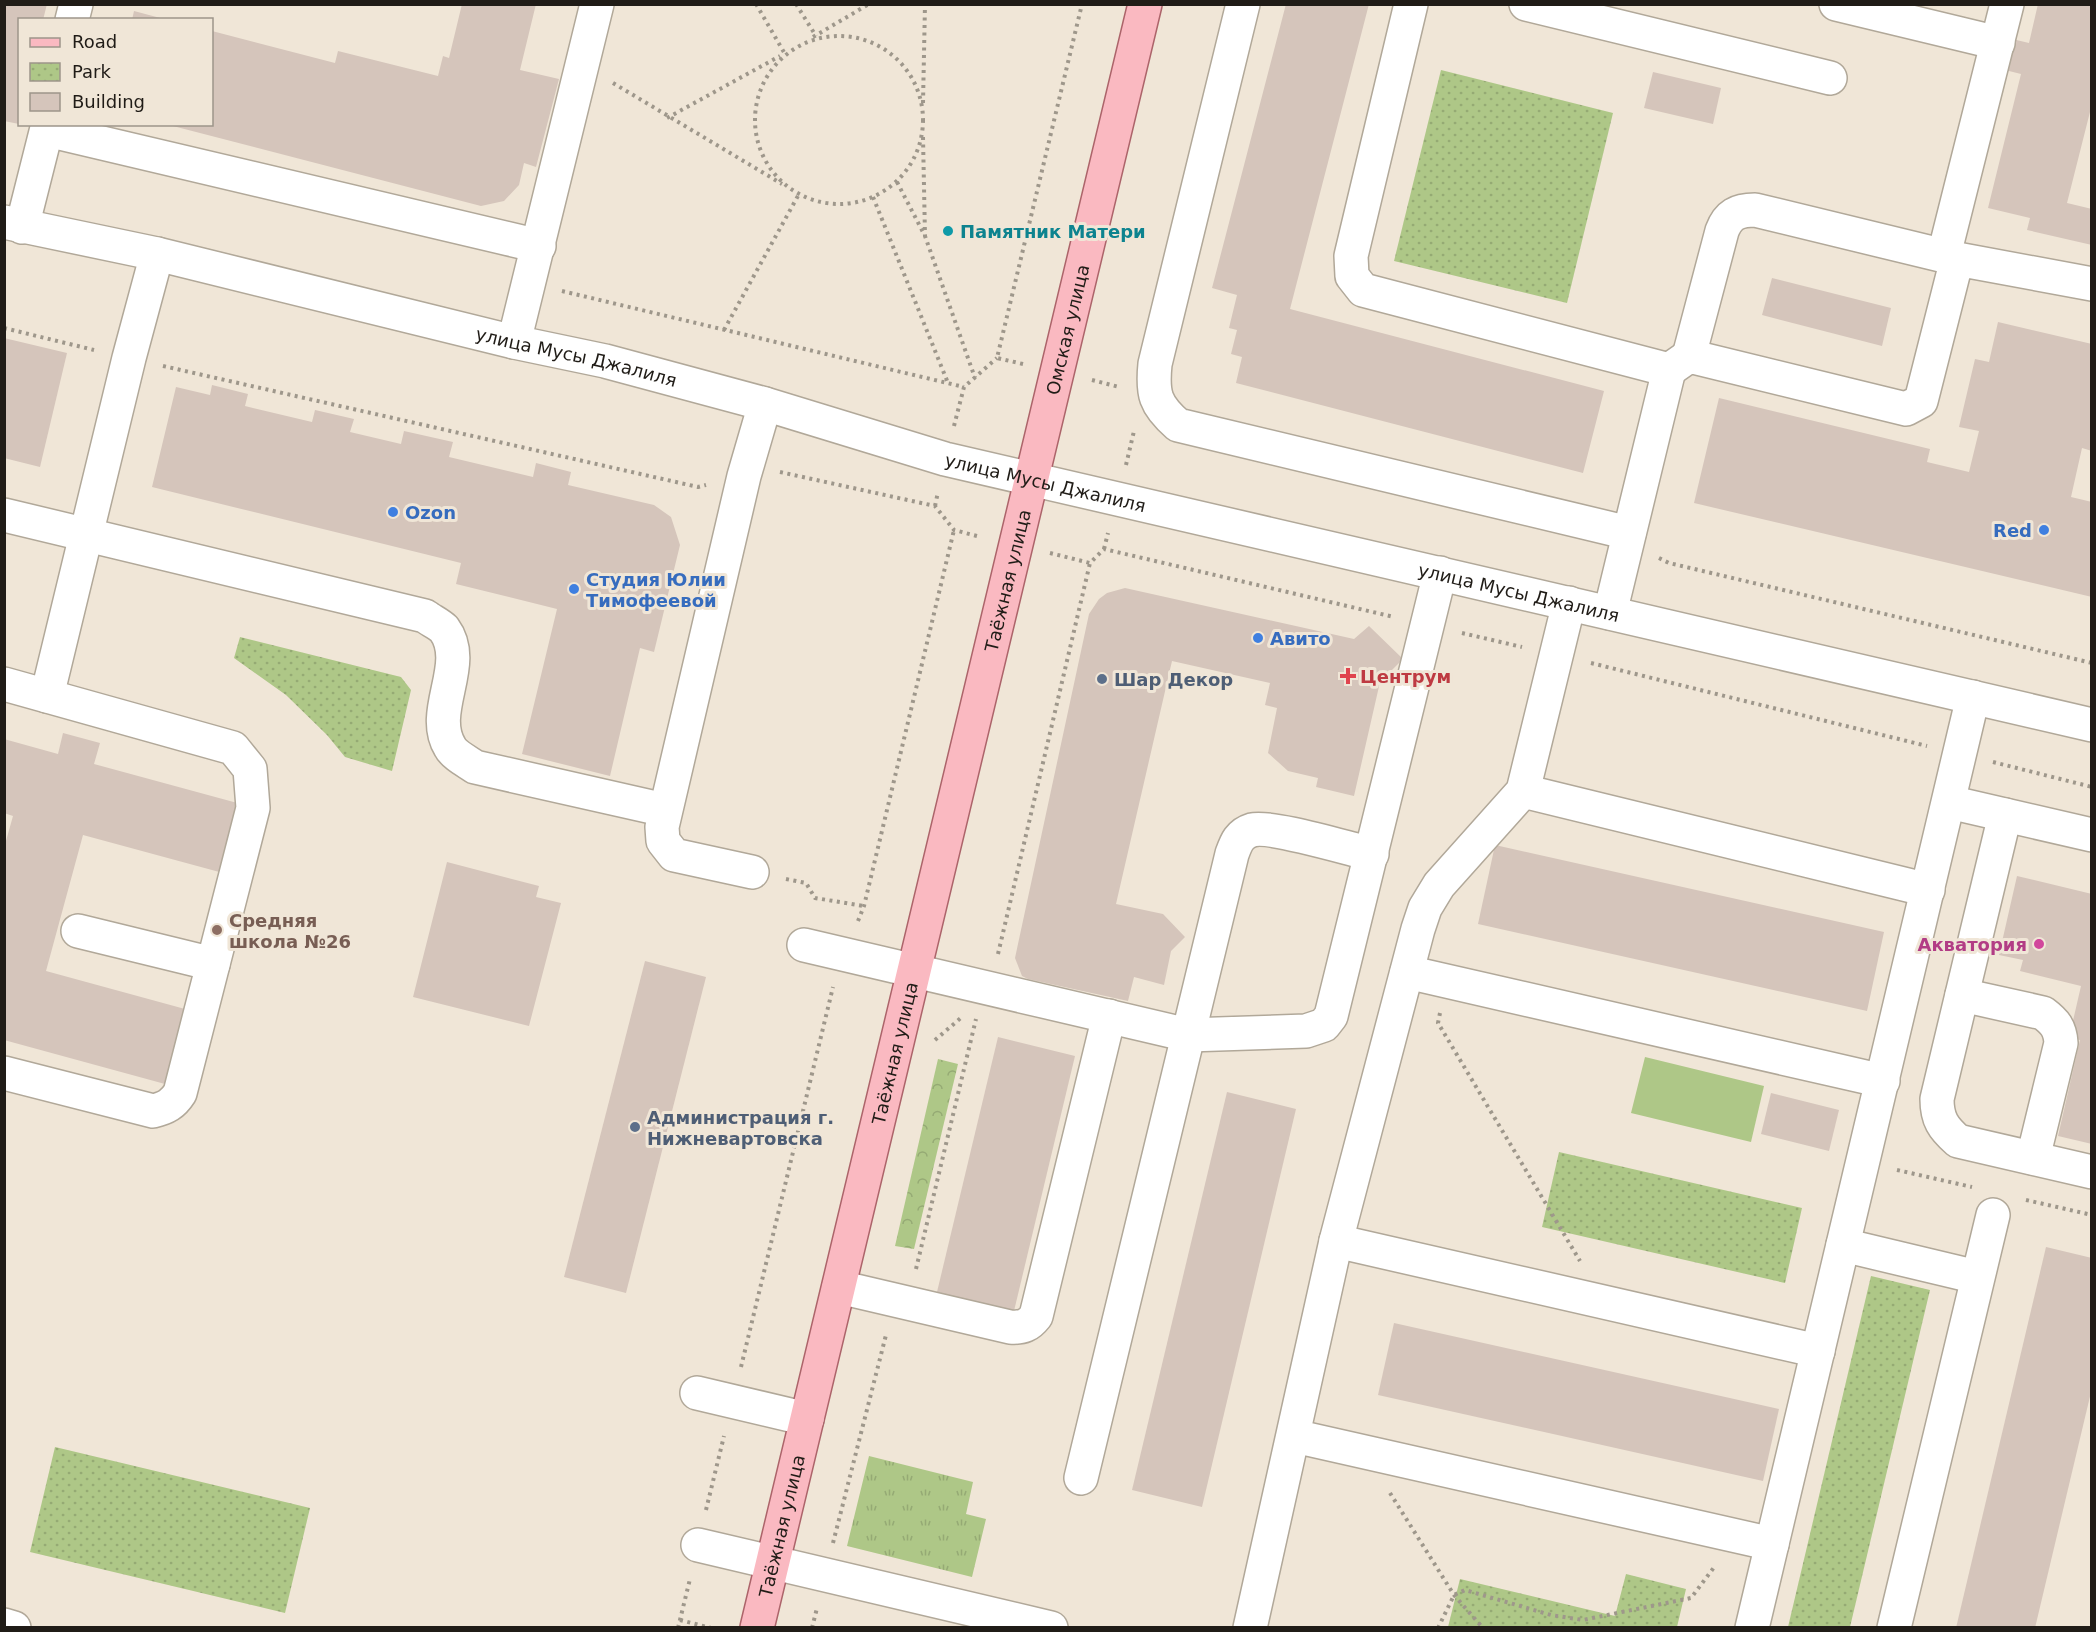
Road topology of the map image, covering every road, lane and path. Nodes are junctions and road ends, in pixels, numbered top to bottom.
1 (597, 4) edge
2 (756, 4) edge
3 (796, 4) edge
4 (869, 4) edge
5 (925, 4) edge
6 (1082, 4) edge
7 (1145, 4) edge
8 (1243, 4) edge
9 (1411, 4) edge
10 (1526, 4) edge
11 (1836, 4) edge
12 (2007, 4) edge
13 (816, 36) junction
14 (1998, 43) junction
15 (792, 50) junction
16 (785, 54) junction
17 (583, 64) junction
18 (1830, 78) dead end
19 (667, 118) junction
20 (48, 128) edge
21 (923, 132) junction
22 (897, 182) junction
23 (799, 194) junction
24 (873, 197) junction
25 (13, 224) edge
26 (925, 236) junction
27 (539, 246) junction
28 (157, 254) junction
29 (1951, 257) junction
30 (2091, 284) edge
31 (724, 330) dead end
32 (514, 342) junction
33 (997, 358) junction
34 (1679, 363) junction
35 (1058, 372) junction
36 (975, 378) junction
37 (949, 384) dead end
38 (964, 387) dead end
39 (1126, 389) dead end
40 (765, 404) junction
41 (1032, 479) junction
42 (4, 515) edge
43 (954, 530) dead end
44 (86, 533) junction
45 (1629, 533) junction
46 (1090, 563) dead end
47 (1440, 573) junction
48 (1569, 603) junction
49 (1610, 613) junction
50 (4, 684) edge
51 (47, 696) junction
52 (1973, 697) junction
53 (2091, 725) edge
54 (1523, 791) junction
55 (1949, 802) junction
56 (664, 810) junction
57 (2005, 815) junction
58 (2091, 835) edge
59 (1372, 854) junction
60 (752, 872) joint
61 (1928, 890) junction
62 (864, 906) junction
63 (78, 931) dead end
64 (804, 945) dead end
65 (842, 953) junction
66 (213, 964) junction
67 (914, 970) junction
68 (1407, 972) junction
69 (1444, 980) junction
70 (1962, 995) junction
71 (984, 996) junction
72 (1109, 1016) junction
73 (1188, 1035) junction
74 (933, 1042) dead end
75 (4, 1073) edge
76 (1883, 1081) junction
77 (2033, 1158) junction
78 (2091, 1172) edge
79 (1993, 1215) dead end
80 (1336, 1241) junction
81 (1843, 1245) junction
82 (1977, 1277) junction
83 (838, 1287) junction
84 (895, 1301) junction
85 (1606, 1303) junction
86 (1818, 1351) junction
87 (697, 1393) dead end
88 (732, 1401) junction
89 (807, 1419) junction
90 (1294, 1436) junction
91 (1365, 1452) junction
92 (1081, 1478) dead end
93 (1738, 1536) junction
94 (1772, 1544) junction
95 (698, 1545) junction
96 (772, 1563) junction
97 (825, 1575) junction
98 (1454, 1595) junction
99 (680, 1620) junction
100 (4, 1625) edge
101 (14, 1628) edge
102 (678, 1628) edge
103 (711, 1628) edge
104 (757, 1628) edge
105 (812, 1628) edge
106 (1051, 1628) edge
107 (1250, 1628) edge
108 (1438, 1628) edge
109 (1483, 1628) edge
110 (1752, 1628) edge
111 (1894, 1628) edge

1 - 17 street
2 - 16 path
3 - 13 path
4 - 13 path
5 - 21 path
6 - 33 path
7 - 35 main road, Омская улица
8 - 45 street
9 - 34 street
10 - 18 street
11 - 14 street
12 - 14 street
13 - 15 path
14 - 29 street
15 - 16 path
15 - 21 path
16 - 19 path
16 - 23 path
17 - 19 path
17 - 27 street
19 - 23 path
20 - 25 street
20 - 27 street
21 - 22 path
21 - 26 path
22 - 24 path
22 - 26 path
23 - 24 path
23 - 31 path
24 - 37 path
25 - 28 street, улица Мусы Джалиля
26 - 36 path
27 - 32 street
28 - 32 street, улица Мусы Джалиля
28 - 44 street
29 - 30 street
29 - 34 street
29 - 34 street
32 - 40 street, улица Мусы Джалиля
33 - 35 path
33 - 36 path
34 - 45 street
35 - 39 path
35 - 41 main road, Омская улица
36 - 38 path
40 - 41 street, улица Мусы Джалиля
40 - 56 street
41 - 47 street, улица Мусы Джалиля
41 - 67 main road, Таёжная улица
42 - 44 street
43 - 62 path
44 - 51 street
44 - 56 street
45 - 49 street
46 - 71 path
47 - 48 street, улица Мусы Джалиля
47 - 59 street
48 - 49 street, улица Мусы Джалиля
48 - 54 street
49 - 52 street, улица Мусы Джалиля
50 - 51 street
51 - 66 street
52 - 53 street, улица Мусы Джалиля
52 - 55 street
54 - 61 street
54 - 68 street
55 - 57 street
55 - 61 street
56 - 60 street
57 - 58 street
57 - 70 street
59 - 73 street
59 - 73 street
60 - 62 path
61 - 76 street
62 - 65 path
63 - 66 street
64 - 65 street
65 - 67 street
65 - 88 path
66 - 75 street
67 - 71 street
67 - 83 main road, Таёжная улица
68 - 69 street
68 - 80 street
69 - 76 street
69 - 85 path
70 - 77 street
70 - 77 street
71 - 72 street
71 - 74 path
71 - 84 path
72 - 73 street
72 - 84 street
73 - 92 street
76 - 81 street
77 - 78 street
79 - 82 street
80 - 85 street
80 - 90 street
81 - 82 street
81 - 86 street
82 - 111 street
83 - 84 street
83 - 89 main road, Таёжная улица
84 - 97 path
85 - 86 street
86 - 94 street
87 - 88 street
88 - 89 street
88 - 95 path
89 - 96 main road, Таёжная улица
90 - 91 street
90 - 107 street
91 - 93 street
91 - 98 path
93 - 94 street
93 - 98 path
94 - 110 street
95 - 96 street
95 - 99 path
96 - 97 street
96 - 104 main road, Таёжная улица
97 - 105 path
97 - 106 street
98 - 108 path
98 - 109 path
99 - 102 path
99 - 103 path
100 - 101 street

